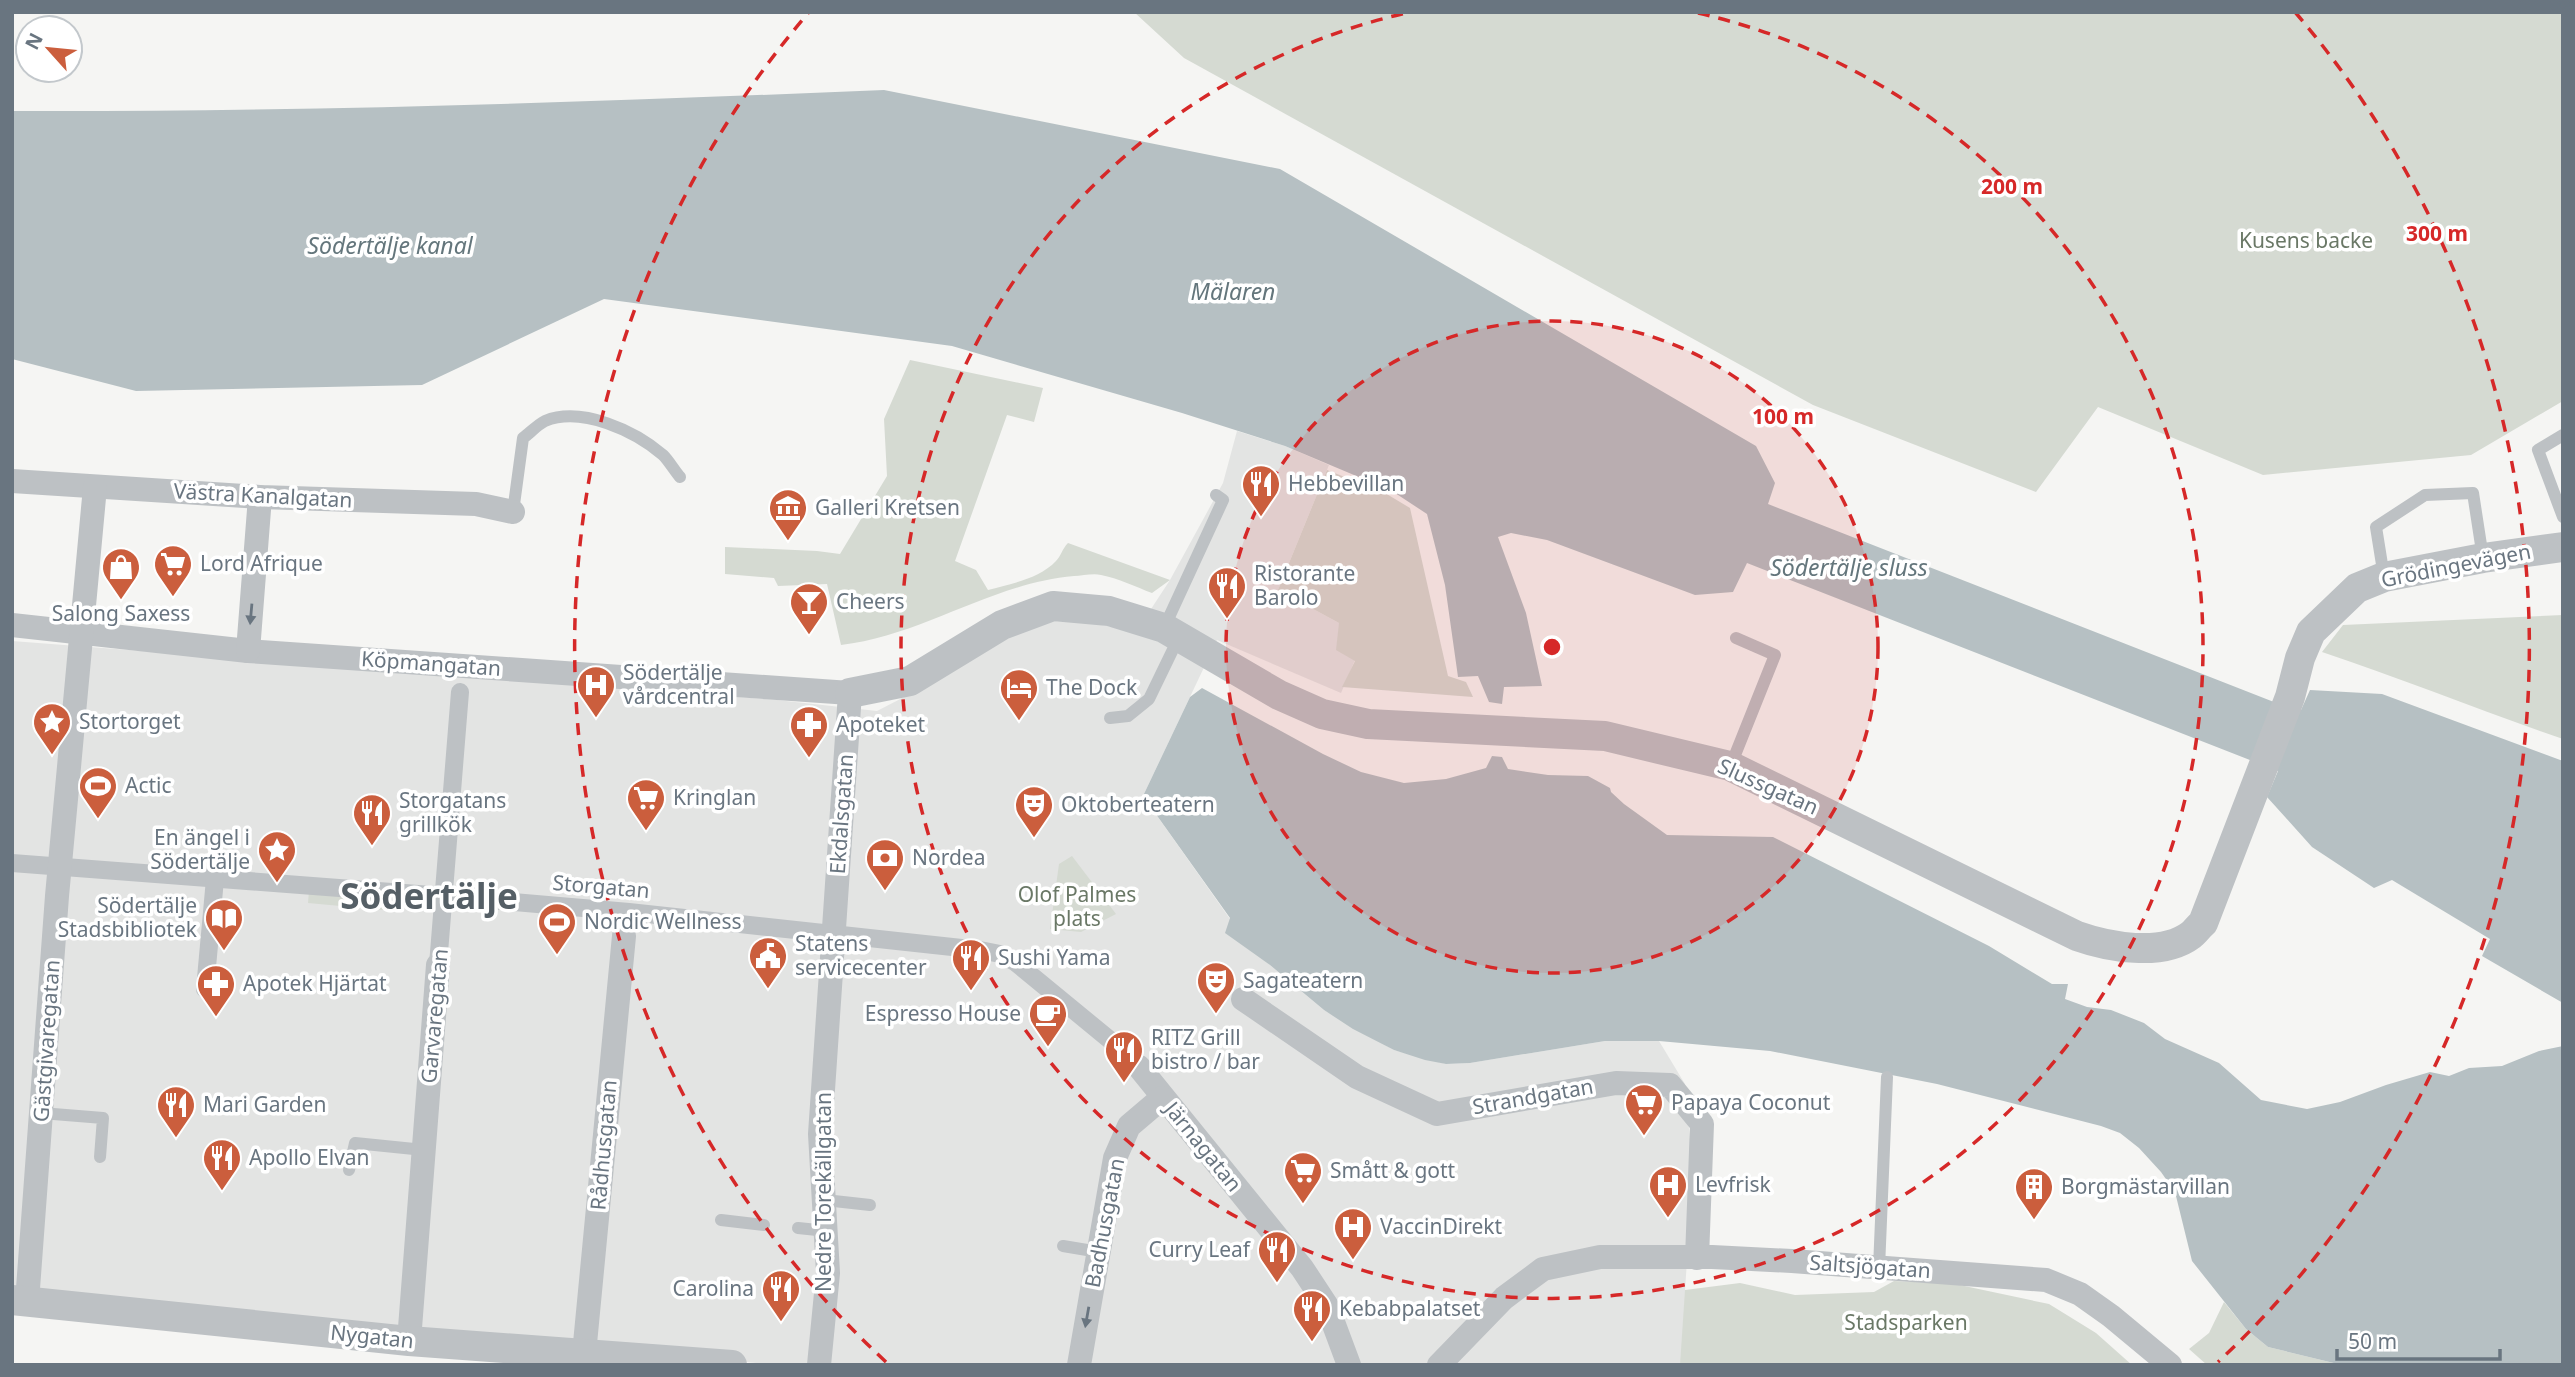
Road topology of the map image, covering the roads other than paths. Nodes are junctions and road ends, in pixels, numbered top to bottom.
1 (2563, 435) edge
2 (680, 477) dead end
3 (12, 481) edge
4 (95, 487) junction
5 (1216, 495) dead end
6 (260, 497) junction
7 (513, 512) joint
8 (2563, 517) edge
9 (2563, 547) edge
10 (2483, 558) junction
11 (2384, 577) junction
12 (12, 625) edge
13 (1171, 632) junction
14 (82, 635) junction
15 (1736, 638) dead end
16 (248, 651) junction
17 (460, 692) dead end
18 (850, 693) junction
19 (1110, 718) dead end
20 (1730, 766) junction
21 (2259, 776) joint
22 (12, 863) edge
23 (60, 867) junction
24 (215, 879) junction
25 (444, 896) junction
26 (626, 924) junction
27 (834, 935) junction
28 (1015, 962) joint
29 (438, 965) joint
30 (205, 989) dead end
31 (1243, 999) dead end
32 (1139, 1067) joint
33 (1887, 1077) dead end
34 (1162, 1098) junction
35 (41, 1113) junction
36 (424, 1150) junction
37 (100, 1157) dead end
38 (349, 1170) dead end
39 (825, 1200) junction
40 (870, 1205) dead end
41 (722, 1220) dead end
42 (764, 1225) dead end
43 (798, 1228) dead end
44 (827, 1231) junction
45 (1063, 1246) dead end
46 (1099, 1252) junction
47 (1697, 1258) junction
48 (1879, 1268) junction
49 (20, 1301) edge
50 (409, 1340) junction
51 (584, 1354) junction
52 (732, 1365) edge
53 (819, 1365) edge
54 (1079, 1365) edge
55 (1349, 1365) edge
56 (1439, 1365) edge
57 (2170, 1365) edge

1 - 8 lane
2 - 7 lane
3 - 4 street, Västra Kanalgatan
4 - 6 street, Västra Kanalgatan
4 - 14 street, Gästgivaregatan
5 - 13 lane
6 - 7 street, Västra Kanalgatan
6 -> 16 street
9 - 10 street, Grödingevägen
10 - 11 street, Grödingevägen
10 - 11 lane
11 - 21 street, Grödingevägen
12 - 14 street, Köpmangatan
13 - 18 street
13 - 19 lane
13 - 20 street, Slussgatan
14 - 16 street, Köpmangatan
14 - 23 street, Gästgivaregatan
15 - 20 lane
16 - 18 street, Köpmangatan
17 - 25 street, Garvaregatan
18 - 27 street, Ekdalsgatan
20 - 21 street, Slussgatan
22 - 23 street, Storgatan
23 - 24 street, Storgatan
23 - 35 street, Gästgivaregatan
24 - 25 street, Storgatan
24 - 30 street
25 - 26 street, Storgatan
25 - 29 street, Garvaregatan
26 - 27 street, Storgatan
26 - 51 street, Rådhusgatan
27 - 28 street, Storgatan
27 - 39 street, Nedre Torekällgatan
28 - 32 street, Järnagatan
29 - 36 street, Garvaregatan
31 - 47 street, Strandgatan
32 - 34 street, Järnagatan
33 - 48 lane
34 - 46 street, Badhusgatan
34 - 55 street, Järnagatan
35 - 37 lane
35 - 49 street, Gästgivaregatan
36 - 38 lane
36 - 50 street, Garvaregatan
39 - 40 lane
39 - 44 street, Nedre Torekällgatan
41 - 42 lane
43 - 44 lane
44 - 53 street, Nedre Torekällgatan
45 - 46 lane
46 -> 54 street, Badhusgatan
47 - 48 street, Saltsjögatan
47 - 56 street, Saltsjögatan
48 - 57 street, Saltsjögatan
49 - 50 street, Nygatan
50 - 51 street, Nygatan
51 - 52 street, Nygatan

